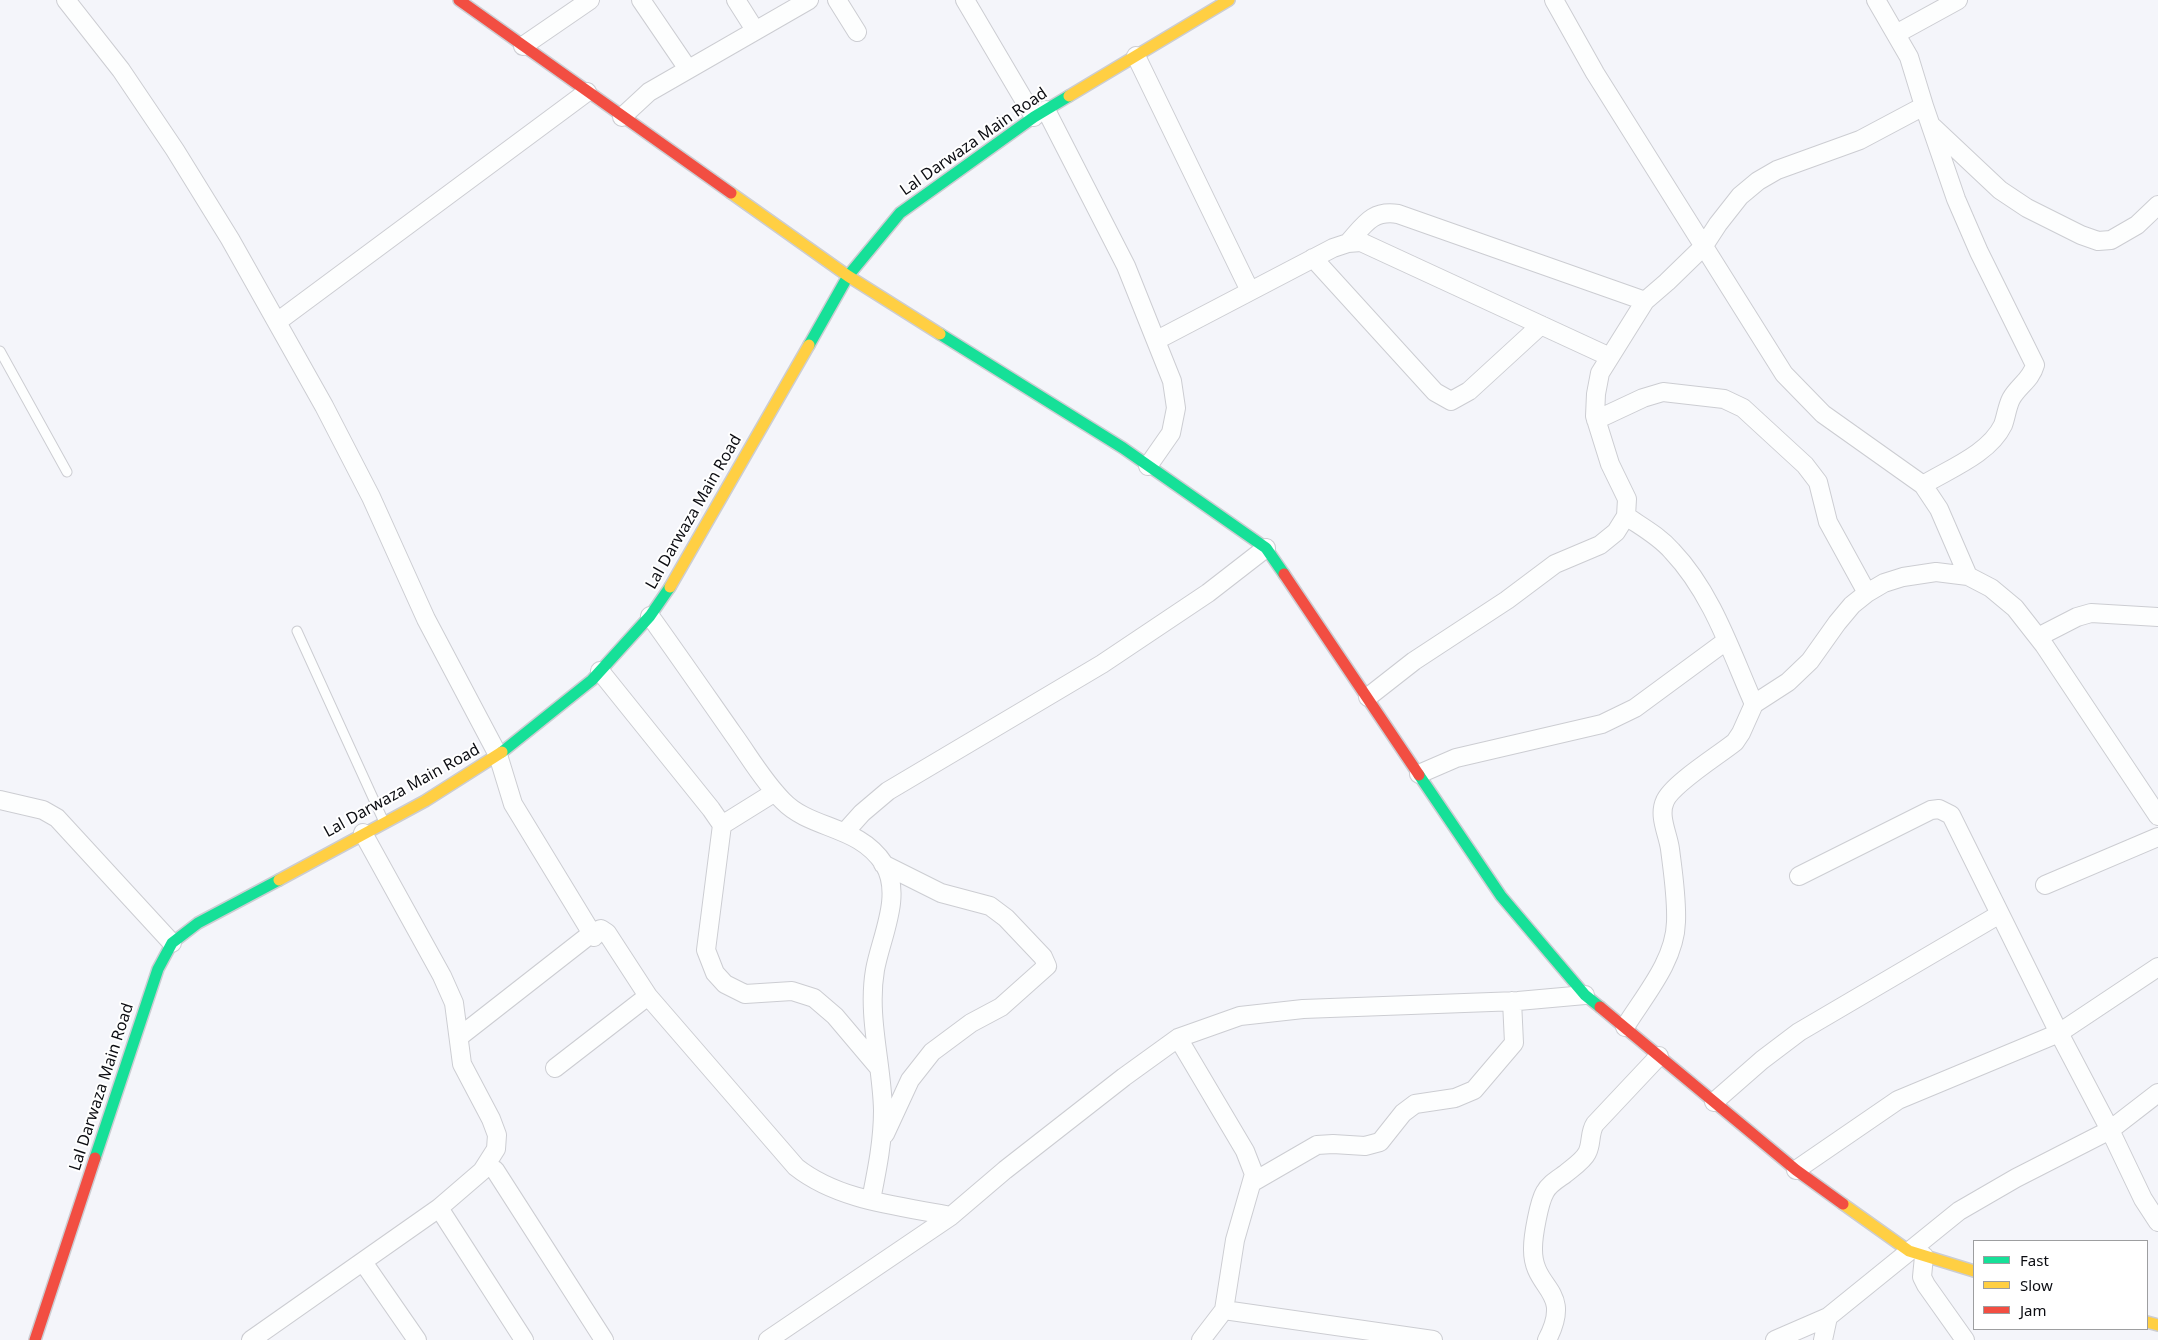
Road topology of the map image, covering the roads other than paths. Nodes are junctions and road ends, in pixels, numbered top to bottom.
1 (66, 0) edge
2 (459, 0) edge
3 (590, 0) edge
4 (641, 0) edge
5 (736, 0) edge
6 (809, 0) edge
7 (837, 0) edge
8 (965, 0) edge
9 (1229, 0) edge
10 (1554, 0) edge
11 (1876, 0) edge
12 (1958, 0) edge
13 (755, 30) junction
14 (857, 32) dead end
15 (1896, 34) junction
16 (523, 46) junction
17 (1136, 56) junction
18 (688, 69) junction
19 (587, 92) junction
20 (1924, 106) junction
21 (1040, 113) junction
22 (622, 117) junction
23 (1930, 124) junction
24 (2158, 205) edge
25 (1348, 242) junction
26 (1703, 247) junction
27 (1312, 258) junction
28 (848, 276) junction
29 (1250, 291) junction
30 (1644, 301) junction
31 (276, 322) junction
32 (1541, 325) junction
33 (1157, 340) junction
34 (0, 351) edge
35 (1610, 357) junction
36 (1596, 420) junction
37 (1148, 466) junction
38 (67, 472) dead end
39 (1923, 485) junction
40 (1626, 516) junction
41 (1266, 548) junction
42 (1968, 576) junction
43 (1867, 593) junction
44 (650, 616) junction
45 (2158, 618) edge
46 (297, 631) dead end
47 (2038, 637) junction
48 (1726, 641) junction
49 (600, 671) junction
50 (1368, 697) junction
51 (1754, 704) junction
52 (498, 756) junction
53 (1419, 774) junction
54 (775, 792) junction
55 (0, 800) edge
56 (2158, 816) edge
57 (384, 822) junction
58 (722, 825) junction
59 (846, 832) junction
60 (364, 833) junction
61 (2158, 837) edge
62 (883, 864) junction
63 (1798, 876) dead end
64 (2045, 885) dead end
65 (2000, 914) junction
66 (593, 935) junction
67 (172, 943) junction
68 (2158, 966) edge
69 (1585, 995) junction
70 (648, 996) junction
71 (1512, 1001) junction
72 (1625, 1028) junction
73 (2059, 1033) junction
74 (459, 1037) junction
75 (1178, 1038) junction
76 (1659, 1056) junction
77 (555, 1068) dead end
78 (879, 1068) junction
79 (2158, 1093) edge
80 (1714, 1102) junction
81 (2110, 1130) junction
82 (882, 1142) junction
83 (495, 1170) dead end
84 (1796, 1170) junction
85 (1252, 1182) junction
86 (871, 1200) junction
87 (439, 1208) junction
88 (951, 1216) junction
89 (2158, 1222) edge
90 (1916, 1253) junction
91 (363, 1262) junction
92 (1973, 1271) edge
93 (1224, 1310) junction
94 (1828, 1317) junction
95 (258, 1338) edge
96 (35, 1340) edge
97 (417, 1340) edge
98 (524, 1340) edge
99 (604, 1340) edge
100 (768, 1340) edge
101 (1201, 1340) edge
102 (1433, 1340) edge
103 (1547, 1340) edge
104 (1774, 1340) edge
105 (1823, 1340) edge
106 (1965, 1340) edge

1 - 31 street
2 - 16 street
3 - 16 street
4 - 18 street
5 - 13 street
6 - 13 street
7 - 14 street
8 - 21 street
9 - 17 street, Lal Darwaza Main Road
10 - 26 street
11 - 15 street
12 - 15 street
13 - 18 street
15 - 20 street
16 - 19 street
17 - 21 street, Lal Darwaza Main Road
17 - 29 street
18 - 22 street
19 - 22 street
19 - 31 street
20 - 23 street
20 - 26 street
21 - 28 street, Lal Darwaza Main Road
21 - 33 street
22 - 28 street
23 - 24 street
23 - 39 street
25 - 27 street
25 - 30 street
25 - 32 street
26 - 30 street
26 - 39 street
27 - 29 street
27 - 32 street
28 - 37 street
28 - 44 street, Lal Darwaza Main Road
29 - 33 street
30 - 35 street
31 - 52 street
32 - 35 street
33 - 37 street
34 - 38 lane
35 - 36 street
36 - 40 street
36 - 43 street
37 - 41 street
39 - 42 street
40 - 48 street
40 - 50 street
41 - 50 street
41 - 59 street
42 - 43 street
42 - 47 street
43 - 51 street
44 - 49 street, Lal Darwaza Main Road
44 - 54 street
45 - 47 street
46 - 57 lane
47 - 56 street
48 - 51 street
48 - 53 street
49 - 52 street, Lal Darwaza Main Road
49 - 58 street
50 - 53 street
51 - 72 street
52 - 57 street, Lal Darwaza Main Road
52 - 66 street
53 - 69 street
54 - 58 street
54 - 59 street
55 - 67 street
57 - 60 street, Lal Darwaza Main Road
58 - 78 street
59 - 62 street
60 - 67 street, Lal Darwaza Main Road
60 - 74 street
61 - 64 street
62 - 78 street
62 - 82 street
63 - 65 street
65 - 73 street
65 - 80 street
66 - 70 street
66 - 74 street
67 - 96 street, Lal Darwaza Main Road
68 - 73 street
69 - 71 street
69 - 72 street
70 - 77 street
70 - 86 street
71 - 75 street
71 - 85 street
72 - 76 street
73 - 81 street
73 - 84 street
74 - 87 street
75 - 85 street
75 - 88 street
76 - 80 street
76 - 103 street
78 - 82 street
79 - 81 street
80 - 84 street
81 - 89 street
81 - 90 street
82 - 86 street
83 - 99 street
84 - 90 street
85 - 93 street
86 - 88 street
87 - 91 street
87 - 98 street
88 - 100 street
90 - 92 street
90 - 94 street
90 - 106 street
91 - 95 street
91 - 97 street
93 - 101 street
93 - 102 street
94 - 104 street
94 - 105 street

